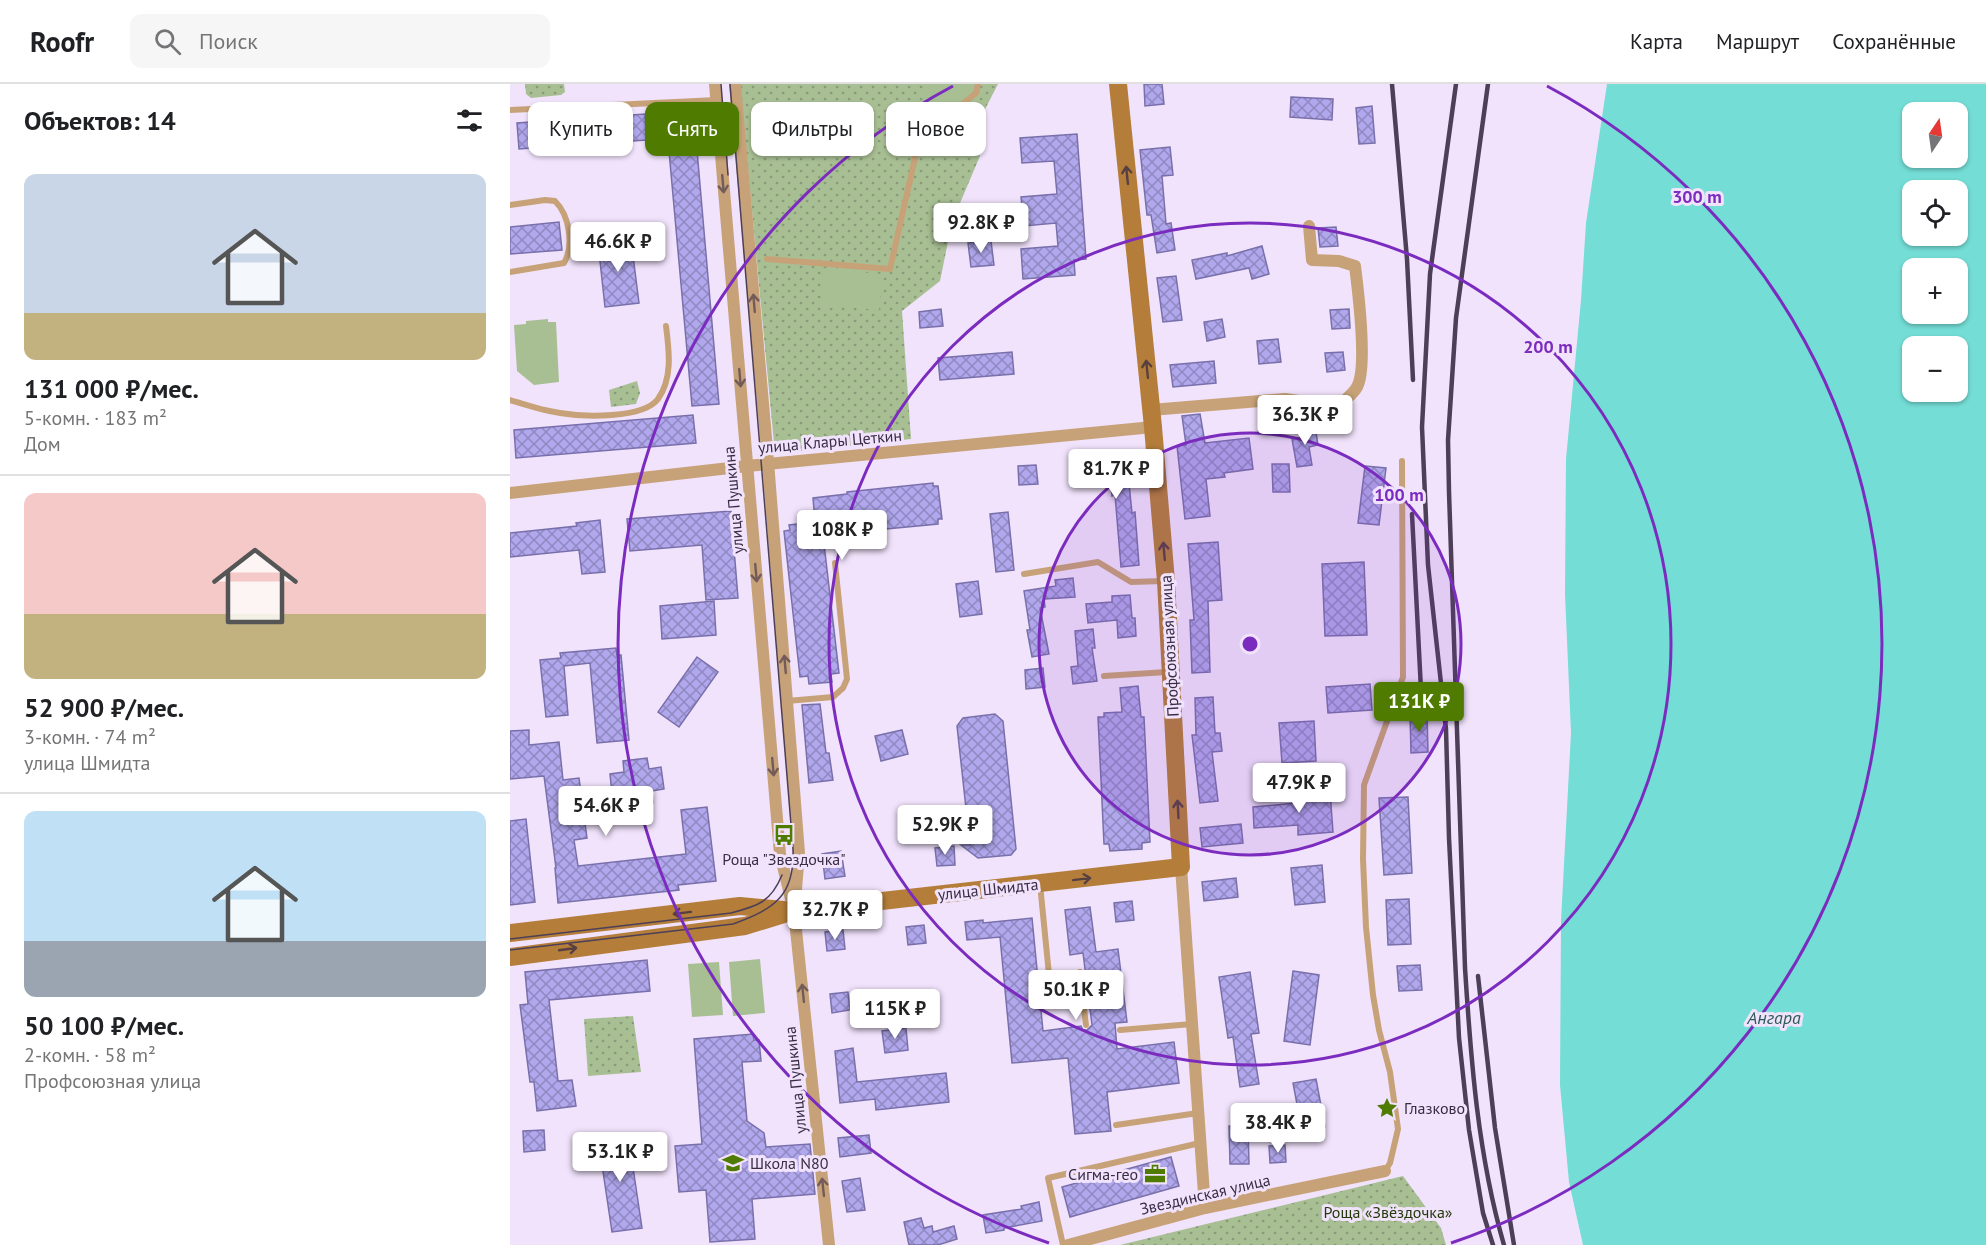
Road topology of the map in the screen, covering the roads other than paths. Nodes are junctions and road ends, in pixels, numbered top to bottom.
1 (715, 84) edge
2 (735, 84) edge
3 (978, 84) edge
4 (1118, 84) edge
5 (716, 100) junction
6 (510, 110) edge
7 (510, 205) edge
8 (1310, 226) dead end
9 (766, 259) dead end
10 (510, 272) edge
11 (666, 326) dead end
12 (510, 400) edge
13 (1152, 418) junction
14 (1401, 461) dead end
15 (769, 464) junction
16 (747, 466) junction
17 (510, 493) edge
18 (835, 563) dead end
19 (1024, 574) dead end
20 (1166, 581) junction
21 (1171, 671) junction
22 (1104, 676) dead end
23 (787, 701) junction
24 (1181, 867) junction
25 (1040, 883) junction
26 (794, 911) junction
27 (510, 933) edge
28 (510, 957) edge
29 (1080, 972) dead end
30 (1082, 992) junction
31 (1192, 1024) junction
32 (1086, 1025) dead end
33 (1120, 1030) dead end
34 (1198, 1113) junction
35 (1116, 1125) dead end
36 (1200, 1143) junction
37 (1385, 1171) joint
38 (1205, 1208) junction
39 (829, 1245) edge
40 (1063, 1245) edge
41 (1068, 1245) edge

1 - 5 street, улица Пушкина
15 -> 2 street, улица Пушкина
3 - 9 lane
13 -> 4 street, Профсоюзная улица
5 - 6 lane
5 -> 16 street, улица Пушкина
7 - 10 lane
8 - 13 street, улица Клары Цеткин
11 - 12 lane
13 - 15 street, улица Клары Цеткин
20 -> 13 street, Профсоюзная улица
14 - 37 lane
15 - 16 street, улица Клары Цеткин
23 -> 15 street, улица Пушкина
16 - 17 street, улица Клары Цеткин
16 -> 26 street, улица Пушкина
18 - 23 lane
19 - 20 lane
20 - 21 street, Профсоюзная улица
21 - 22 lane
24 -> 21 street, Профсоюзная улица
23 - 26 street, улица Пушкина
25 -> 24 street, улица Шмидта
24 - 31 street, Профсоюзная улица
25 - 26 street, улица Шмидта
25 - 30 lane
26 -> 27 street, улица Шмидта
28 -> 26 street, улица Шмидта
39 -> 26 street, улица Пушкина
29 - 30 lane
30 - 32 lane
31 - 33 lane
31 - 34 street, Профсоюзная улица
34 - 35 lane
34 - 36 street, Профсоюзная улица
36 - 38 street, Профсоюзная улица
36 - 40 lane
37 - 38 street, Звездинская улица
38 - 41 street, Звездинская улица

